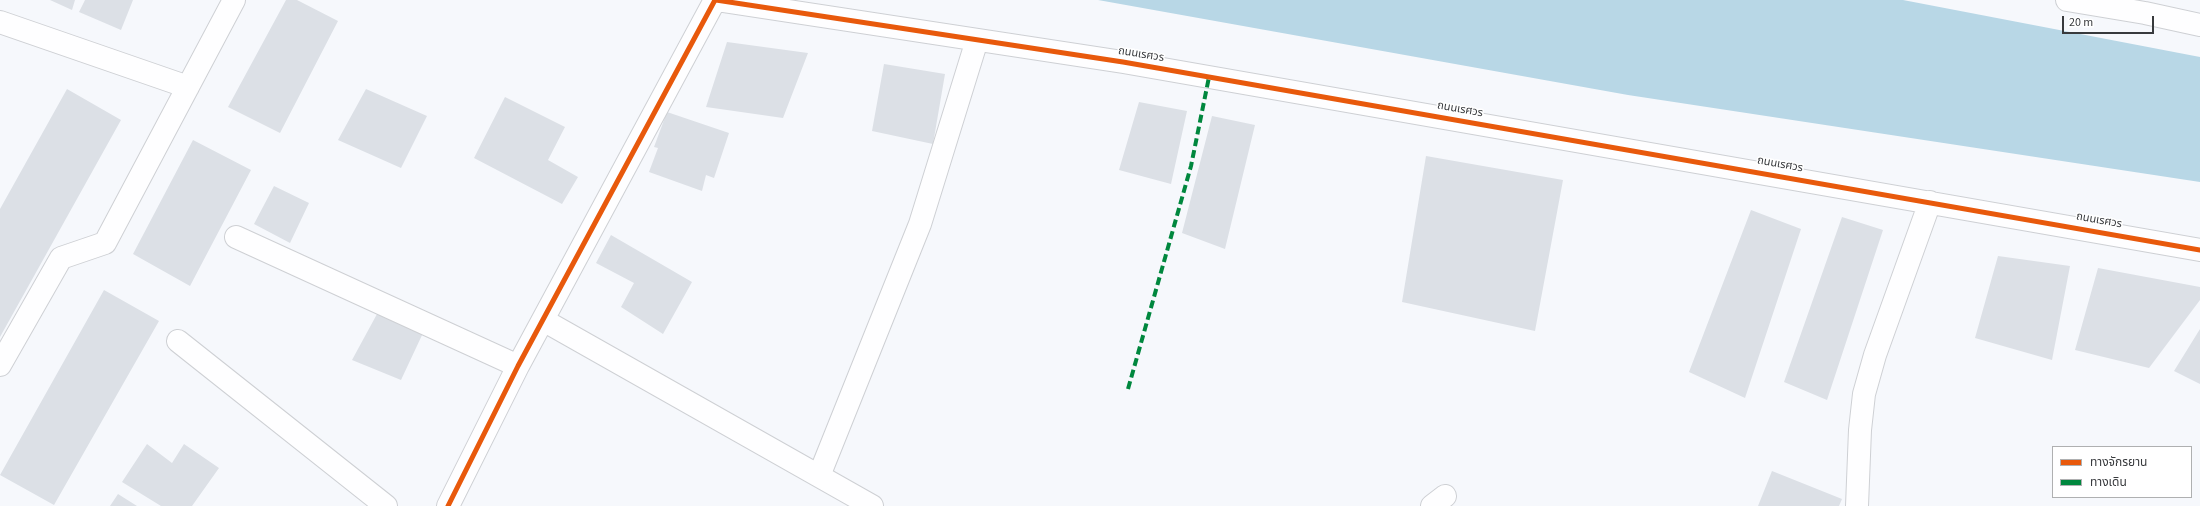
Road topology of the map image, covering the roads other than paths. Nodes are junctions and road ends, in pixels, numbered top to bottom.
1 (234, 0) edge
2 (715, 0) edge
3 (2067, 0) edge
4 (0, 22) edge
5 (2200, 25) edge
6 (977, 40) junction
7 (188, 87) junction
8 (1930, 202) junction
9 (236, 236) dead end
10 (2200, 250) edge
11 (543, 320) junction
12 (178, 342) dead end
13 (0, 365) edge
14 (518, 366) junction
15 (819, 476) junction
16 (386, 506) edge
17 (448, 506) edge
18 (872, 506) edge
19 (1857, 506) edge

1 - 7 street
2 - 6 street, ถนนเรศวร
2 - 11 street
3 - 5 street
4 - 7 street
6 - 8 street, ถนนเรศวร
6 - 15 street
7 - 13 street
8 - 10 street, ถนนเรศวร
8 - 19 street
9 - 14 street
11 - 14 street
11 - 15 street
12 - 16 street
14 - 17 street
15 - 18 street

